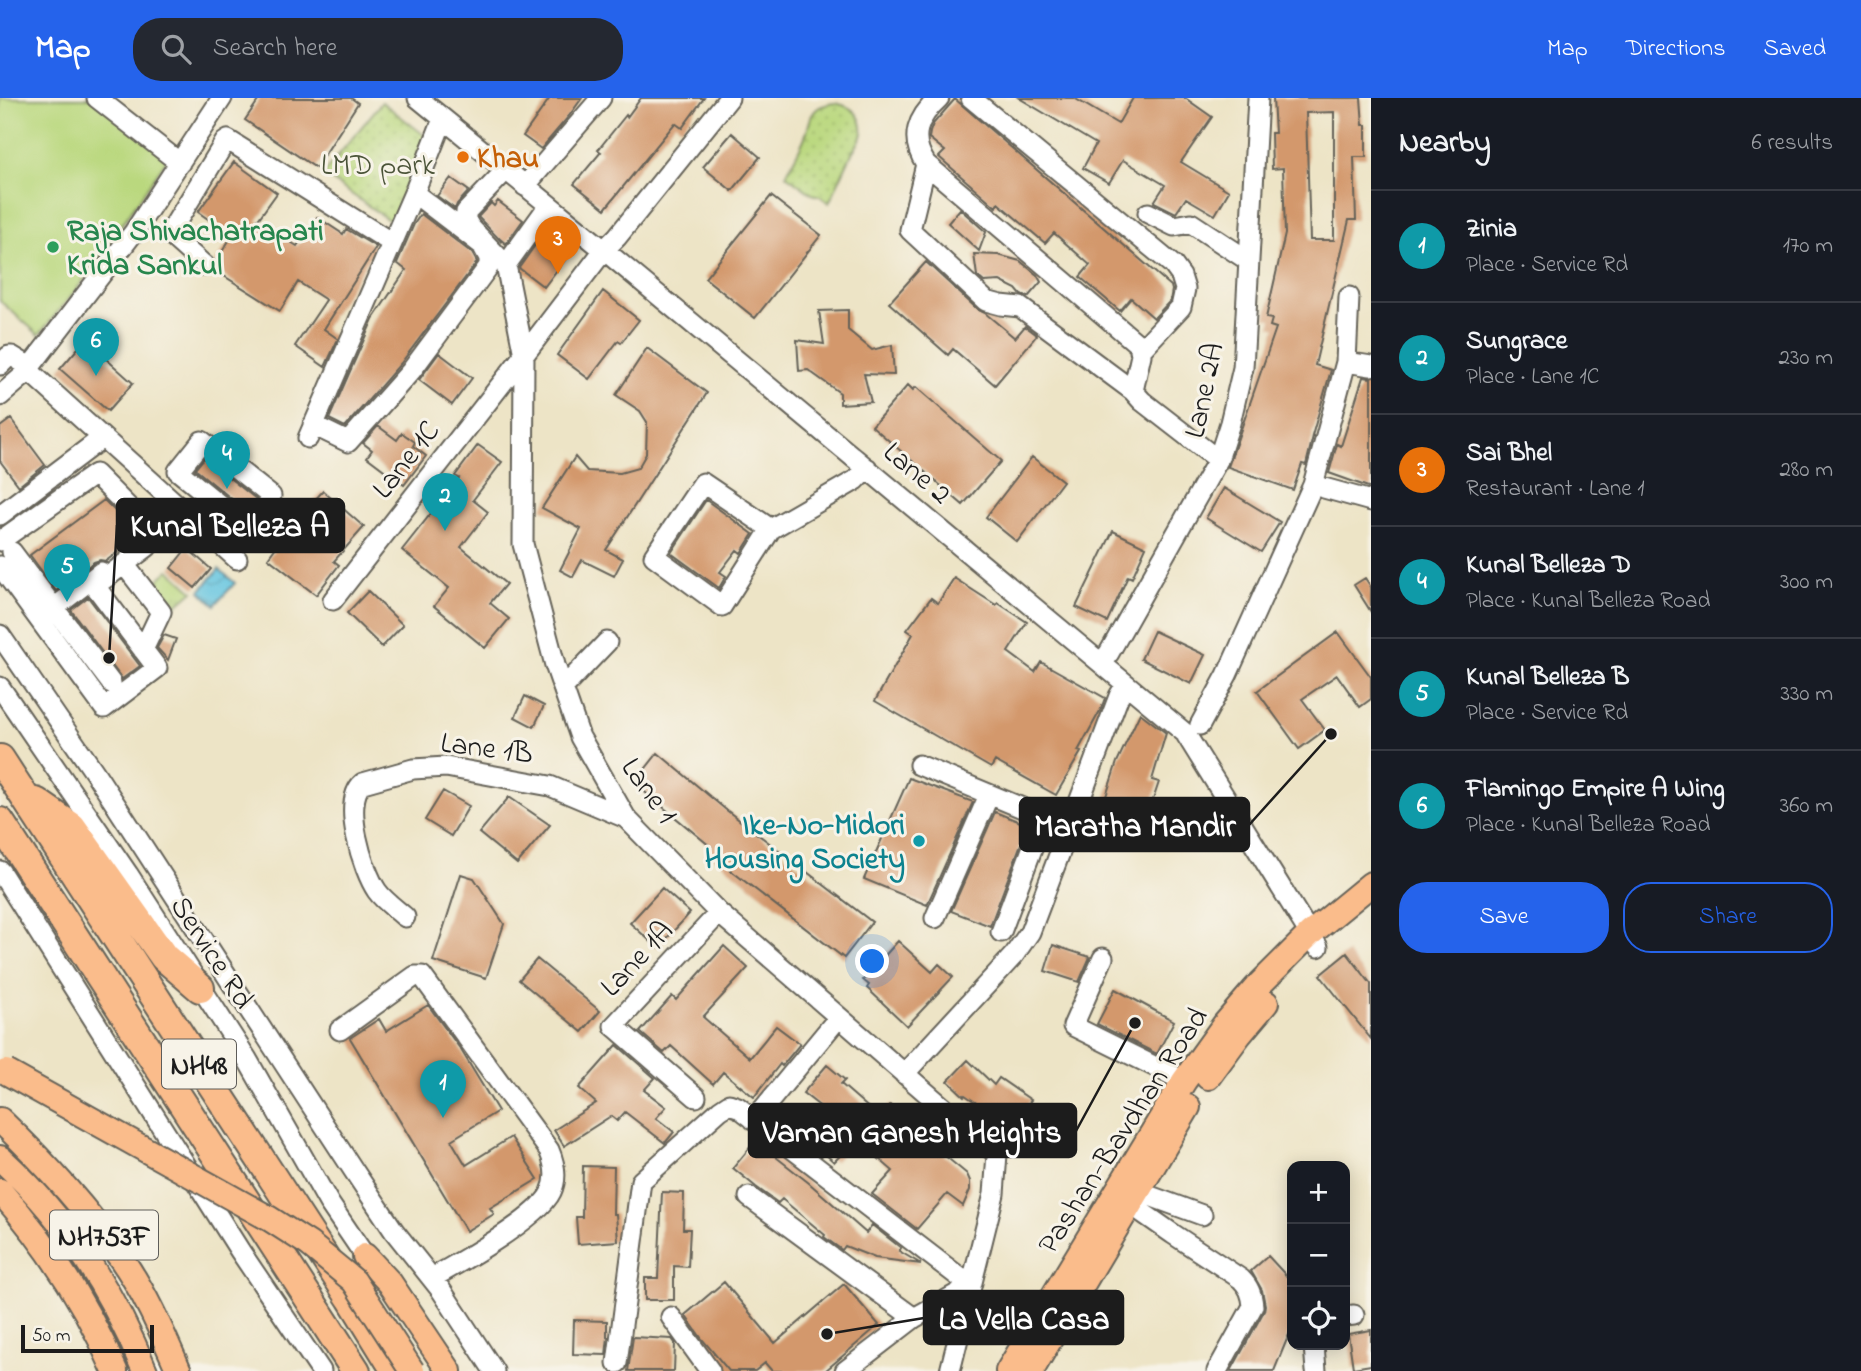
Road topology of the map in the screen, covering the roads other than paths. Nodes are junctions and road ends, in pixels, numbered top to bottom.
1 (97, 98) edge
2 (222, 98) edge
3 (418, 98) edge
4 (601, 98) edge
5 (729, 98) edge
6 (939, 98) edge
7 (971, 98) edge
8 (1258, 98) edge
9 (443, 119) junction
10 (180, 163) junction
11 (926, 164) junction
12 (506, 170) junction
13 (525, 186) junction
14 (414, 192) junction
15 (549, 205) junction
16 (1148, 213) dead end
17 (392, 243) junction
18 (604, 250) junction
19 (1249, 261) junction
20 (506, 265) junction
21 (205, 266) dead end
22 (1349, 297) dead end
23 (1140, 351) junction
24 (524, 355) junction
25 (1346, 362) junction
26 (0, 365) edge
27 (1371, 366) edge
28 (30, 369) junction
29 (1133, 391) junction
30 (0, 396) edge
31 (102, 438) junction
32 (1218, 460) junction
33 (867, 468) junction
34 (92, 484) dead end
35 (1313, 485) junction
36 (1371, 501) edge
37 (176, 505) junction
38 (0, 515) edge
39 (243, 524) junction
40 (771, 529) junction
41 (150, 540) junction
42 (3, 552) edge
43 (124, 564) junction
44 (333, 600) dead end
45 (54, 608) junction
46 (0, 635) edge
47 (607, 642) dead end
48 (143, 650) junction
49 (1101, 663) junction
50 (111, 683) dead end
51 (1126, 684) junction
52 (0, 687) edge
53 (563, 688) junction
54 (1200, 725) dead end
55 (0, 759) edge
56 (919, 765) dead end
57 (22, 792) junction
58 (989, 794) junction
59 (1044, 817) junction
60 (626, 818) junction
61 (0, 822) edge
62 (1070, 827) junction
63 (0, 871) edge
64 (1371, 884) edge
65 (1371, 901) edge
66 (719, 913) junction
67 (405, 918) dead end
68 (936, 918) dead end
69 (1001, 932) dead end
70 (1314, 940) junction
71 (1103, 958) dead end
72 (200, 988) junction
73 (839, 1017) junction
74 (340, 1030) dead end
75 (3, 1070) edge
76 (904, 1074) junction
77 (1184, 1081) junction
78 (696, 1097) dead end
79 (0, 1120) edge
80 (754, 1120) junction
81 (0, 1158) edge
82 (0, 1191) edge
83 (749, 1197) dead end
84 (1135, 1198) junction
85 (1202, 1215) dead end
86 (365, 1256) junction
87 (432, 1278) junction
88 (971, 1286) junction
89 (671, 1317) dead end
90 (914, 1318) junction
91 (1314, 1350) edge
92 (617, 1363) dead end
93 (115, 1371) edge
94 (145, 1371) edge
95 (179, 1371) edge
96 (321, 1371) edge
97 (356, 1371) edge
98 (396, 1371) edge
99 (412, 1371) edge
100 (429, 1371) edge
101 (449, 1371) edge
102 (494, 1371) edge
103 (710, 1371) edge
104 (845, 1371) edge
105 (950, 1371) edge
106 (1008, 1371) edge
107 (1031, 1371) edge
108 (1217, 1371) edge
109 (1316, 1371) edge

1 - 10 street
2 - 10 street
3 - 9 street, Lane 2
4 - 13 street
5 - 18 street
6 - 11 street
7 - 23 street
8 - 19 street, Lane 2A
9 - 12 street, Lane 2
9 - 14 street
10 - 28 street
11 - 23 street
11 - 29 street
12 - 13 street, Lane 2
12 - 20 street
13 - 15 street, Lane 2
14 - 17 street
14 - 17 street
15 - 18 street, Lane 2
15 - 20 street
16 - 19 street
17 - 21 street
18 - 24 street
18 - 33 street, Lane 2
19 - 32 street, Lane 2A
20 - 24 street, Lane 1
22 - 25 street
23 - 29 street
24 - 44 street, Lane 1C
24 - 53 street, Lane 1
25 - 27 street
25 - 35 street
26 - 28 street
28 - 30 street
28 - 31 street
29 - 32 street
31 - 37 street
31 - 38 street
32 - 49 street, Lane 2A
33 - 40 street
33 - 49 street, Lane 2
34 - 42 street
35 - 36 street
35 - 54 street
37 - 39 street
37 - 41 street
39 - 39 street
40 - 40 street
41 - 42 street
41 - 43 street
41 - 45 street
42 - 45 street
42 - 48 street
43 - 48 street
43 - 48 street
45 - 50 street
46 - 87 street
47 - 53 street
49 - 51 street, Lane 2
51 - 62 street
51 - 70 street, Lane 2
52 - 72 street, Service Rd
53 - 60 street, Lane 1
55 - 57 highway, NH48
56 - 58 street
57 - 72 highway
57 - 98 highway, NH48
58 - 59 street
58 - 68 street
59 - 62 street
59 - 69 street
60 - 66 street, Lane 1
60 - 67 street, Lane 1B
61 - 97 highway, NH48
62 - 76 street
63 - 96 street
64 - 70 main road, Pashan-Bavdhan Road
65 - 70 main road, Pashan-Bavdhan Road
66 - 73 street, Lane 1
66 - 78 street, Lane 1A
70 - 77 main road, Pashan-Bavdhan Road
70 - 84 main road, Pashan-Bavdhan Road
71 - 77 street
72 - 86 street, Service Rd
73 - 76 street, Lane 1
73 - 80 street
74 - 87 street
75 - 99 main road, bridge
76 - 88 street, Lane 1
77 - 106 main road, Pashan-Bavdhan Road
79 - 95 main road, NH753F
80 - 88 street
80 - 92 street
81 - 94 main road
82 - 93 main road, NH753F
83 - 90 street
84 - 85 street
84 - 107 main road, Pashan-Bavdhan Road
84 - 108 street
86 - 100 main road
86 - 101 main road
87 - 102 street
88 - 90 street
88 - 105 street, Lane 1
89 - 103 street
90 - 104 street
91 - 109 street

